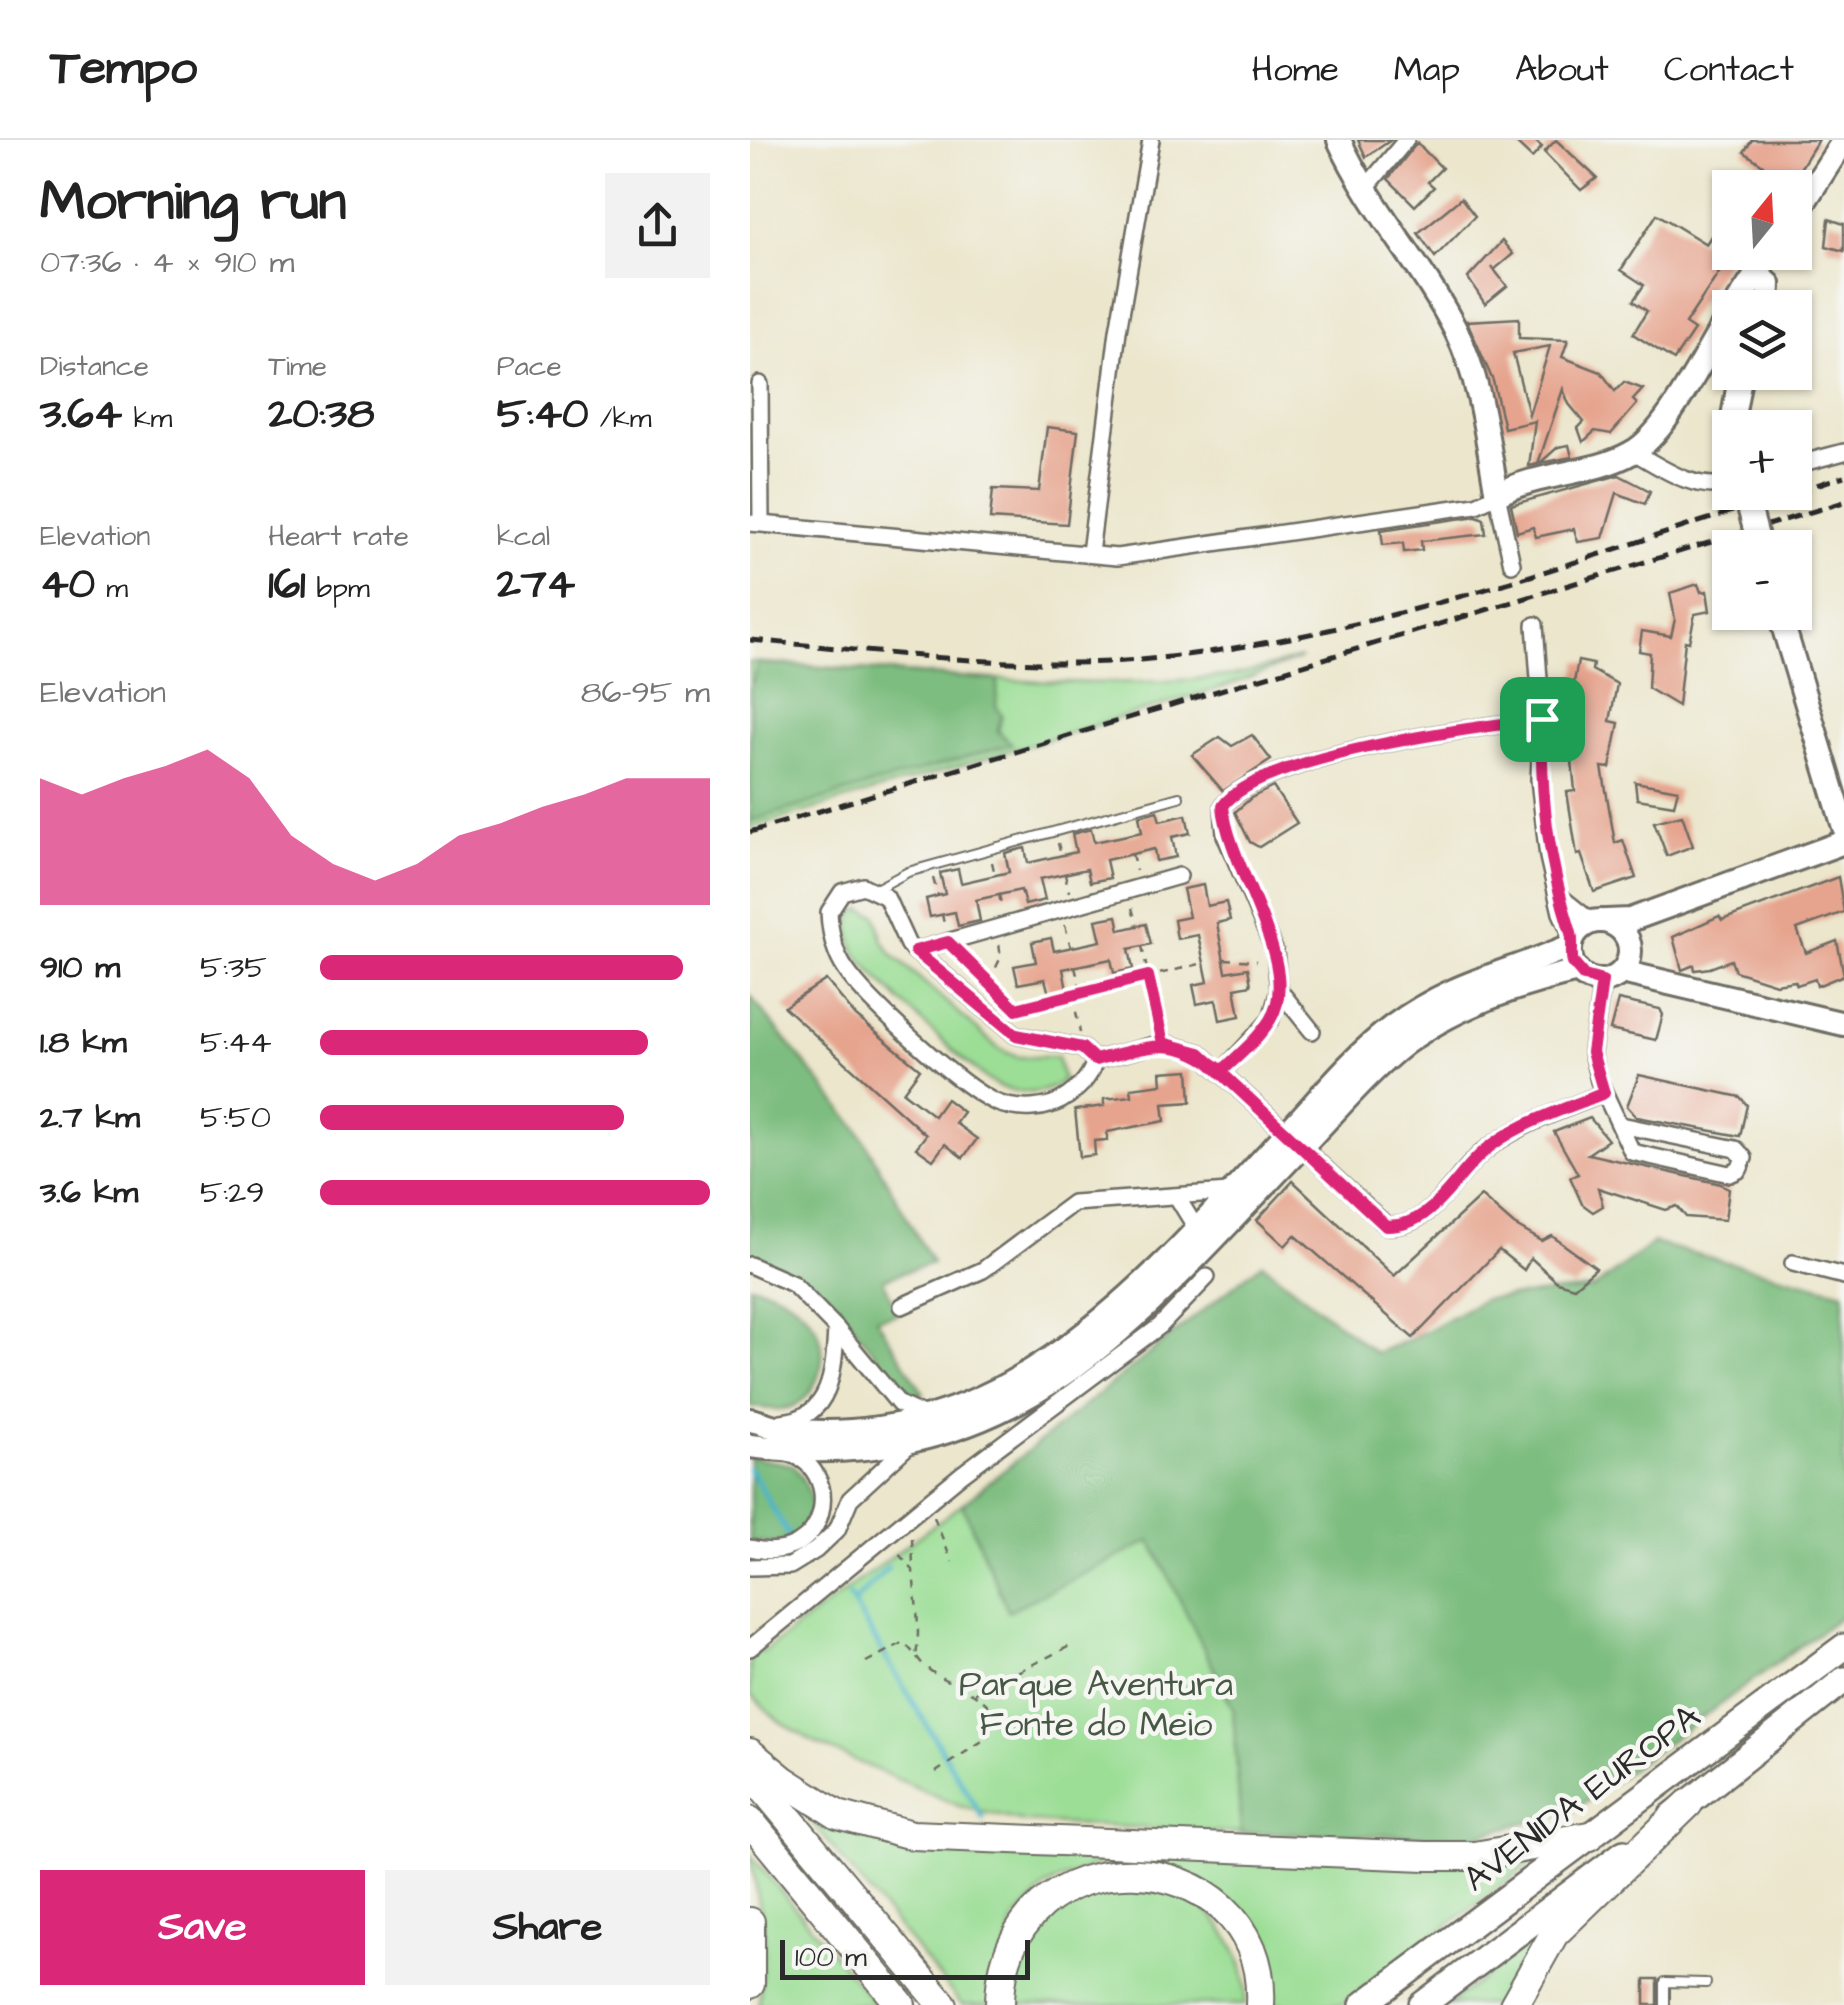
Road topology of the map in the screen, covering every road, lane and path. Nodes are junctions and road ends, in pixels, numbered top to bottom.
1 (1152, 140) edge
2 (1339, 140) edge
3 (1406, 140) edge
4 (1844, 140) edge
5 (1365, 189) junction
6 (1812, 190) edge
7 (1759, 270) edge
8 (1757, 273) junction
9 (1746, 290) edge
10 (1769, 290) edge
11 (1712, 342) edge
12 (760, 384) dead end
13 (1634, 452) junction
14 (1844, 452) edge
15 (1812, 460) edge
16 (1712, 486) edge
17 (1497, 494) junction
18 (755, 523) edge
19 (1090, 554) junction
20 (1512, 564) dead end
21 (1535, 625) dead end
22 (1784, 630) edge
23 (1542, 719) junction
24 (1179, 797) dead end
25 (1844, 827) edge
26 (1844, 842) edge
27 (931, 865) junction
28 (1180, 876) dead end
29 (874, 890) junction
30 (1128, 890) junction
31 (1557, 894) junction
32 (938, 896) dead end
33 (1667, 908) junction
34 (1061, 910) junction
35 (1599, 921) junction
36 (1137, 926) dead end
37 (995, 928) junction
38 (948, 942) junction
39 (1572, 942) junction
40 (1142, 946) dead end
41 (1071, 948) dead end
42 (915, 951) junction
43 (1224, 959) dead end
44 (1277, 962) junction
45 (1204, 963) dead end
46 (1621, 963) junction
47 (1075, 966) dead end
48 (1578, 971) junction
49 (1148, 976) junction
50 (989, 982) junction
51 (1279, 990) junction
52 (1082, 993) junction
53 (1072, 995) junction
54 (1844, 1024) edge
55 (1312, 1030) dead end
56 (1081, 1036) dead end
57 (1163, 1043) junction
58 (1095, 1060) junction
59 (1222, 1071) junction
60 (1604, 1093) junction
61 (1620, 1125) junction
62 (1302, 1144) junction
63 (1229, 1192) junction
64 (1178, 1197) junction
65 (1196, 1228) junction
66 (1793, 1264) dead end
67 (750, 1265) edge
68 (1844, 1276) edge
69 (1207, 1277) dead end
70 (902, 1306) dead end
71 (836, 1328) junction
72 (929, 1418) junction
73 (760, 1422) edge
74 (914, 1441) junction
75 (760, 1448) edge
76 (928, 1502) junction
77 (901, 1525) junction
78 (884, 1539) junction
79 (750, 1548) edge
80 (952, 1562) dead end
81 (750, 1566) edge
82 (913, 1570) junction
83 (1072, 1645) dead end
84 (1844, 1647) edge
85 (750, 1648) edge
86 (916, 1656) junction
87 (866, 1662) dead end
88 (1844, 1680) edge
89 (973, 1693) junction
90 (750, 1753) edge
91 (750, 1772) edge
92 (936, 1772) dead end
93 (1688, 1804) junction
94 (750, 1821) edge
95 (1590, 1836) junction
96 (750, 1922) edge
97 (750, 1984) edge
98 (1706, 1984) dead end
99 (902, 2005) edge
100 (942, 2005) edge
101 (1000, 2005) edge
102 (1260, 2005) edge
103 (1363, 2005) edge
104 (1422, 2005) edge
105 (1514, 2005) edge
106 (1665, 2005) edge

1 - 19 street
2 - 5 main road
3 - 5 street
4 - 6 main road
5 - 17 main road
7 - 8 main road
8 - 9 main road
8 - 10 main road
11 - 13 main road
12 - 18 street
13 - 16 street
13 - 17 main road
14 - 15 street
17 - 19 street
17 - 20 street
18 - 19 street
21 - 23 street
22 - 25 main road
23 - 31 street
23 - 44 street
24 - 27 lane
26 - 33 main road
27 - 29 lane
27 - 32 path
28 - 30 street
29 - 42 street
29 - 58 street
30 - 34 street
30 - 36 path
31 - 35 street
31 - 39 street
33 - 35 main road
33 - 46 main road
34 - 37 street
34 - 41 path
35 - 39 main road
35 - 46 main road
37 - 38 street
37 - 50 path
38 - 42 street
38 - 50 path
39 - 48 main road
39 - 62 main road
40 - 49 path
42 - 58 street
43 - 44 path
44 - 51 street
45 - 49 path
46 - 48 main road
46 - 54 main road
46 - 60 street
47 - 52 path
48 - 62 main road
49 - 52 path
49 - 57 path
50 - 53 path
51 - 55 street
51 - 59 street
52 - 53 path
53 - 56 path
57 - 58 street
57 - 59 street
59 - 62 street
60 - 61 street
60 - 62 street
61 - 61 street
62 - 63 main road
62 - 74 main road
63 - 64 street
63 - 65 main road
64 - 65 street
64 - 70 street
65 - 72 main road
66 - 68 street
67 - 71 street
69 - 76 street
71 - 72 street
71 - 73 street
72 - 73 main road
74 - 75 main road
74 - 81 street
75 - 79 street
76 - 77 street
76 - 80 path
77 - 78 street
77 - 82 path
78 - 82 path
78 - 85 street
82 - 86 path
83 - 89 path
84 - 95 main road, AVENIDA EUROPA
86 - 87 path
86 - 89 path
88 - 93 main road, AVENIDA EUROPA
89 - 92 path
90 - 95 highway
91 - 100 highway
93 - 104 main road, AVENIDA EUROPA
93 - 105 highway
94 - 99 highway
95 - 103 main road, AVENIDA EUROPA
96 - 97 highway
98 - 106 lane
101 - 102 highway

